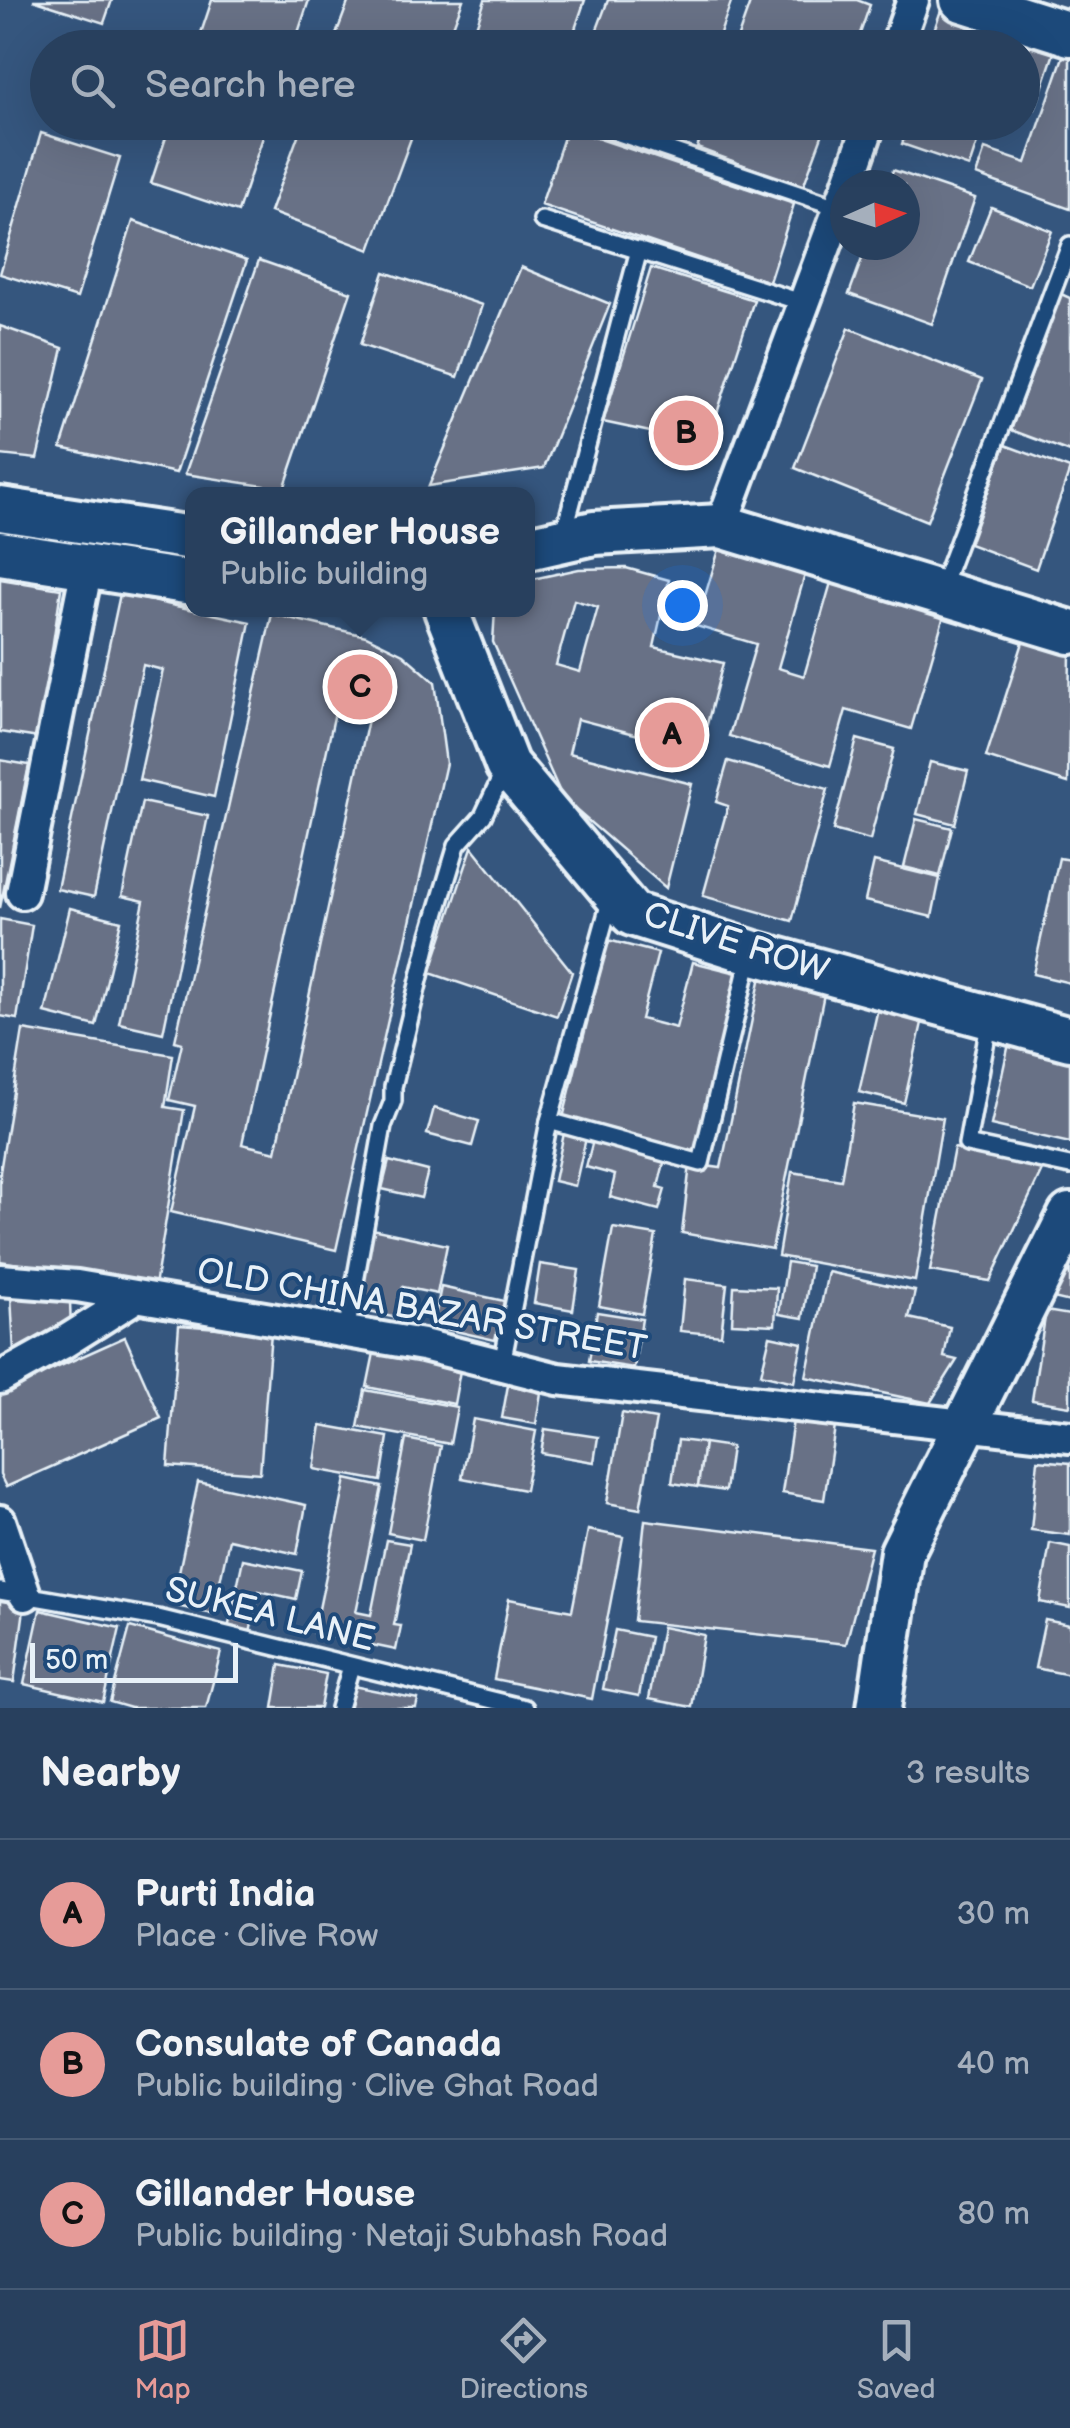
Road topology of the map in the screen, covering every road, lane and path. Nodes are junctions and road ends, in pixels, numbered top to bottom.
1 (913, 0) edge
2 (962, 0) edge
3 (902, 30) edge
4 (1070, 34) edge
5 (650, 140) edge
6 (864, 140) edge
7 (853, 170) edge
8 (830, 191) edge
9 (542, 220) dead end
10 (830, 233) edge
11 (1070, 245) edge
12 (639, 250) junction
13 (804, 303) junction
14 (0, 509) edge
15 (721, 526) junction
16 (185, 537) edge
17 (544, 544) edge
18 (0, 553) edge
19 (88, 567) junction
20 (185, 582) edge
21 (939, 593) junction
22 (442, 617) edge
23 (1070, 632) edge
24 (506, 766) junction
25 (613, 891) junction
26 (22, 893) dead end
27 (751, 952) junction
28 (990, 1019) junction
29 (1070, 1039) edge
30 (548, 1121) junction
31 (1070, 1166) edge
32 (1070, 1216) edge
33 (0, 1280) edge
34 (134, 1298) junction
35 (346, 1332) junction
36 (502, 1364) junction
37 (0, 1378) edge
38 (966, 1424) junction
39 (1070, 1437) edge
40 (0, 1521) edge
41 (12, 1593) edge
42 (350, 1666) junction
43 (486, 1703) edge
44 (339, 1708) edge
45 (525, 1708) edge
46 (878, 1708) edge

1 - 3 street
2 - 4 main road
5 - 8 lane
6 - 7 street
9 - 12 lane
10 - 13 street
11 - 21 lane
12 - 13 lane
12 - 17 lane
13 - 15 street
14 - 16 main road
15 - 17 main road
15 - 21 main road
18 - 19 main road
19 - 20 main road
19 - 26 street
21 - 23 main road
22 - 24 main road, CLIVE ROW
24 - 25 main road, CLIVE ROW
24 - 35 lane
25 - 27 main road, CLIVE ROW
25 - 30 lane
27 - 28 main road, CLIVE ROW
27 - 30 lane
28 - 29 main road, CLIVE ROW
28 - 31 lane
30 - 36 lane
32 - 38 main road
33 - 34 street, OLD CHINA BAZAR STREET
34 - 35 street, OLD CHINA BAZAR STREET
34 - 37 street
35 - 36 street, OLD CHINA BAZAR STREET
36 - 38 street, OLD CHINA BAZAR STREET
38 - 39 street, OLD CHINA BAZAR STREET
38 - 46 main road
40 - 41 street
41 - 42 lane, SUKEA LANE
42 - 43 lane, SUKEA LANE
42 - 44 lane
43 - 45 lane, SUKEA LANE

